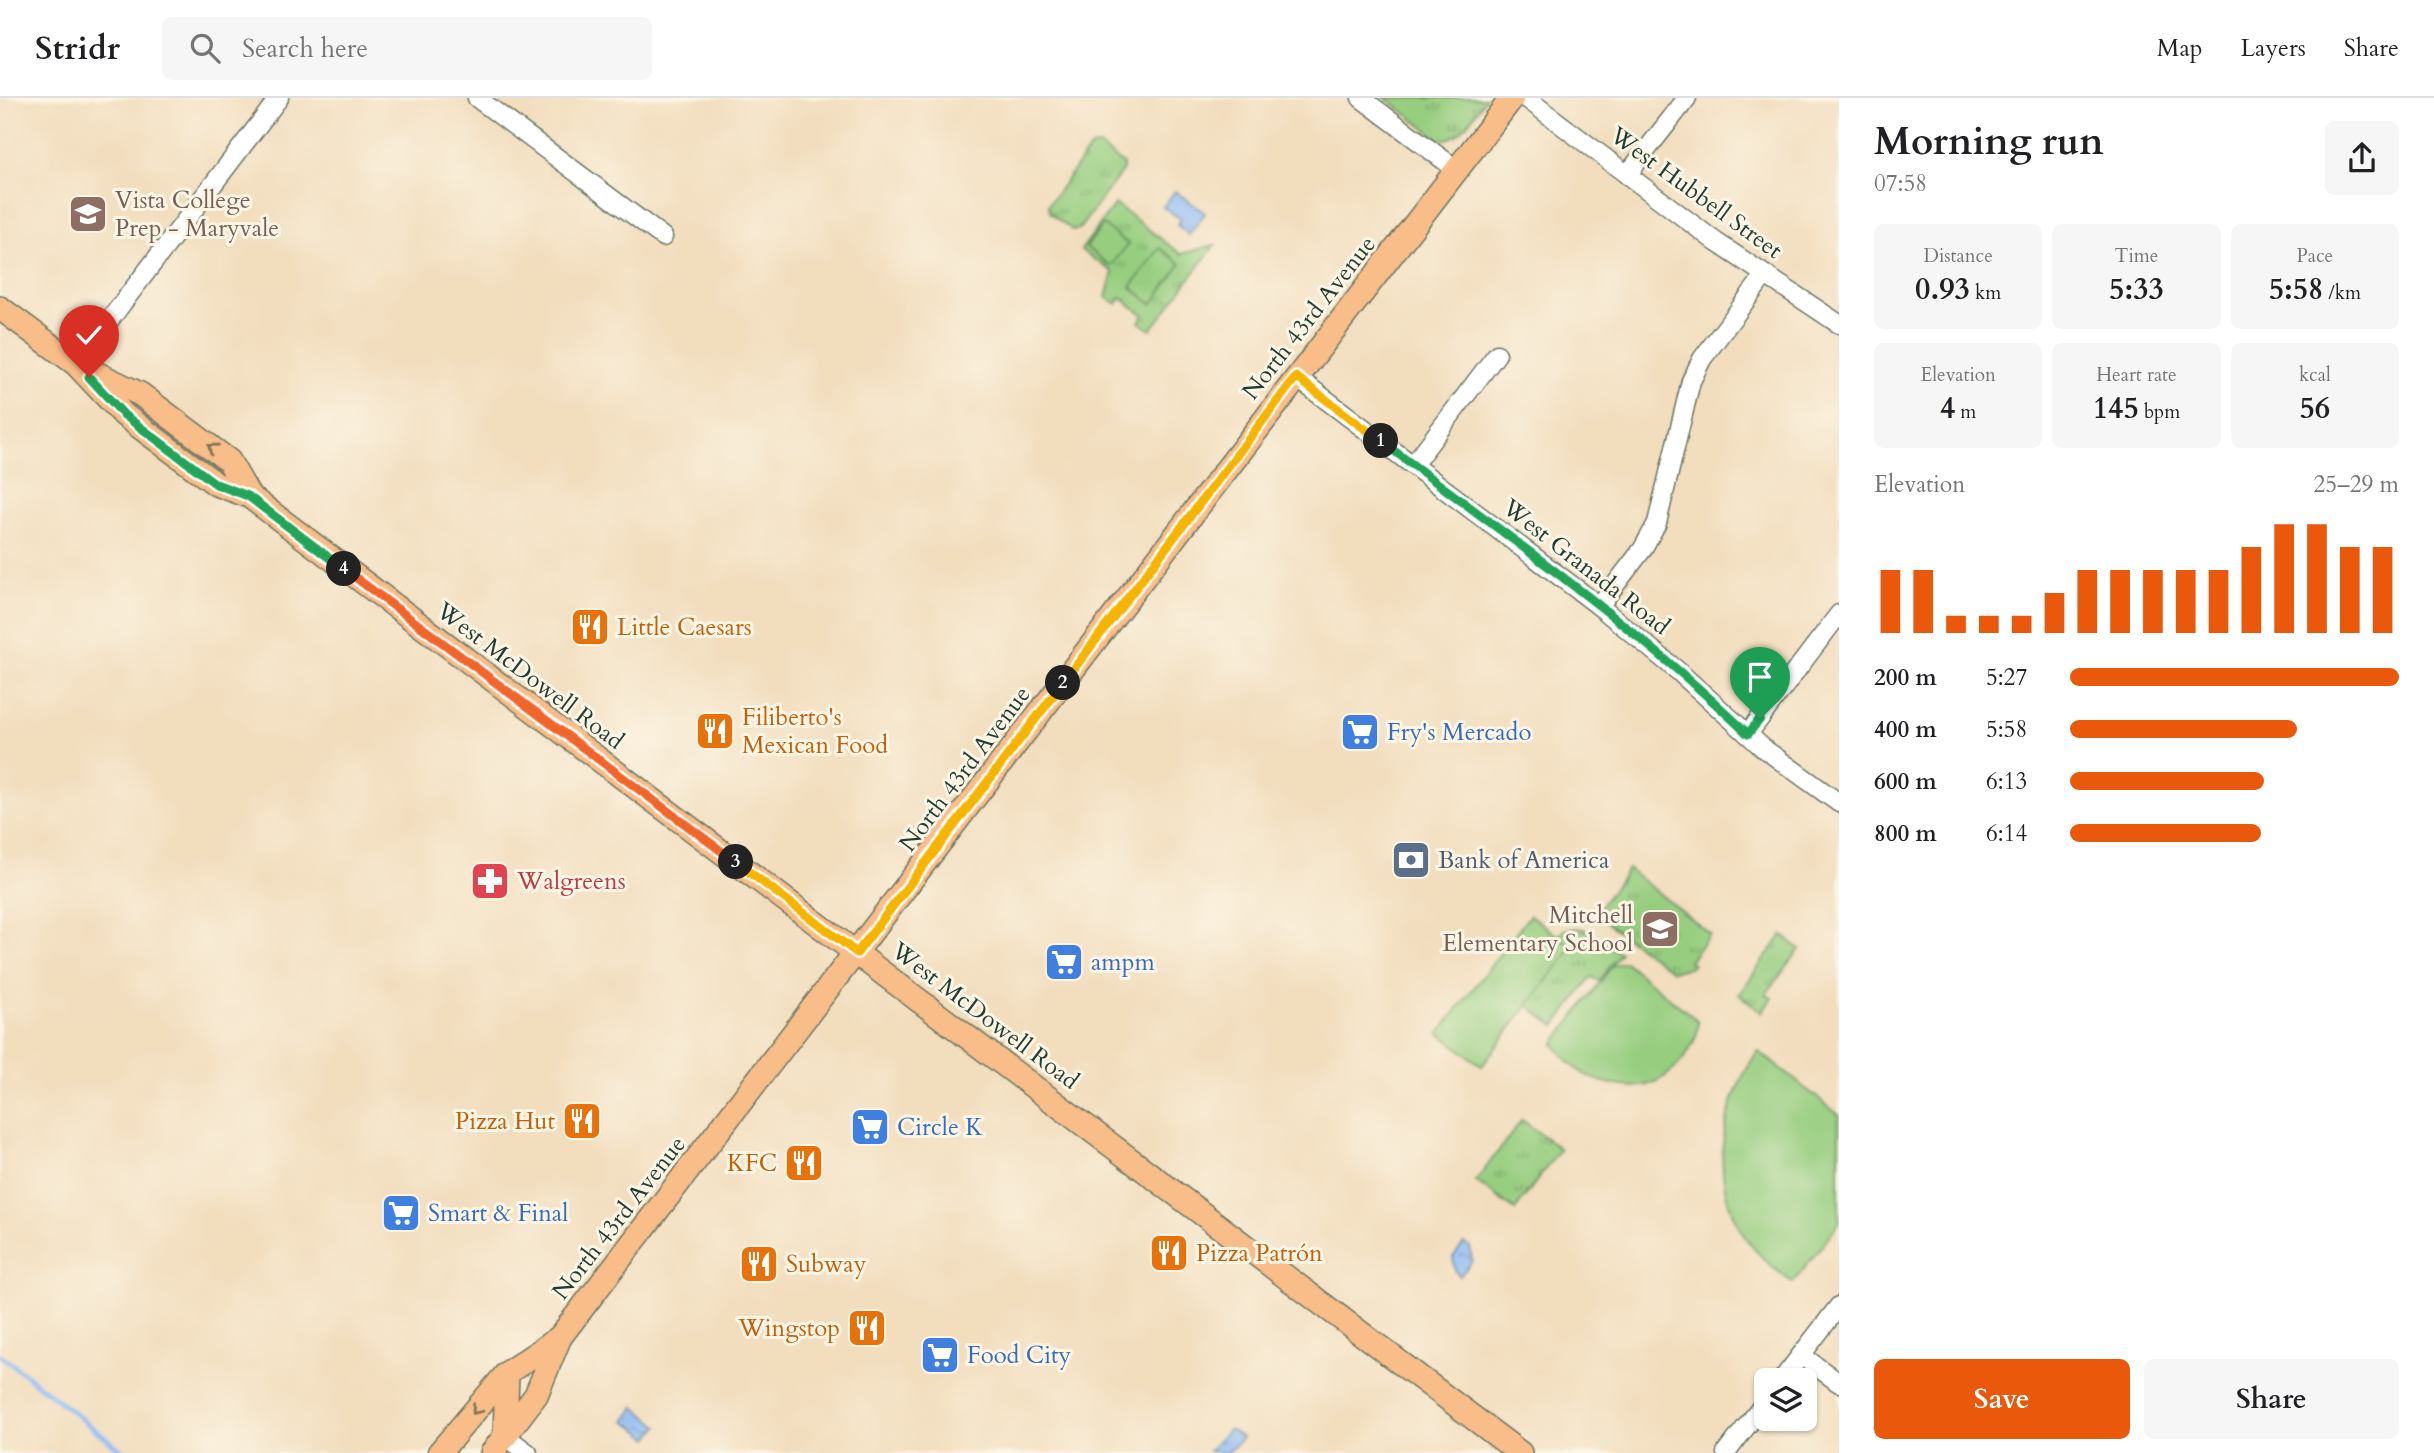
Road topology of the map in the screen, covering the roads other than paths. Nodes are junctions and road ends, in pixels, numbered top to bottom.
1 (279, 98) edge
2 (477, 98) edge
3 (1361, 98) edge
4 (1512, 98) edge
5 (1526, 98) edge
6 (1687, 98) edge
7 (1457, 170) junction
8 (1627, 175) junction
9 (663, 237) dead end
10 (1765, 275) junction
11 (0, 308) edge
12 (1839, 324) edge
13 (1497, 354) dead end
14 (76, 364) junction
15 (1296, 377) junction
16 (1413, 465) junction
17 (1599, 606) junction
18 (1839, 614) edge
19 (1748, 734) junction
20 (1839, 803) edge
21 (857, 953) junction
22 (1839, 1306) edge
23 (560, 1337) junction
24 (1801, 1355) junction
25 (1791, 1368) edge
26 (507, 1373) junction
27 (1839, 1383) edge
28 (536, 1395) junction
29 (1754, 1417) edge
30 (499, 1444) edge
31 (439, 1453) edge
32 (528, 1453) edge
33 (1520, 1453) edge
34 (1726, 1453) edge

1 - 14 street
2 - 9 street
3 - 7 street
4 - 7 main road, North 43rd Avenue
5 - 8 street, West Hubbell Street
6 - 8 street
7 - 15 main road, North 43rd Avenue
8 - 10 street, West Hubbell Street
10 - 12 street, West Hubbell Street
10 - 17 street
11 - 14 main road, West McDowell Road
13 - 16 street
14 - 21 main road, West McDowell Road
15 - 16 street, West Granada Road
15 - 21 main road, North 43rd Avenue
16 - 17 street, West Granada Road
17 - 19 street, West Granada Road
18 - 19 street
19 - 20 street, West Granada Road
21 - 23 main road, North 43rd Avenue
21 - 33 main road, West McDowell Road
22 - 24 street
23 - 26 main road, North 43rd Avenue
23 - 28 main road, North 43rd Avenue
24 - 25 street
24 - 27 street
26 - 28 main road
26 - 30 main road
26 -> 31 main road, North 43rd Avenue
28 - 30 main road, North 43rd Avenue
29 - 34 street
30 - 32 street

